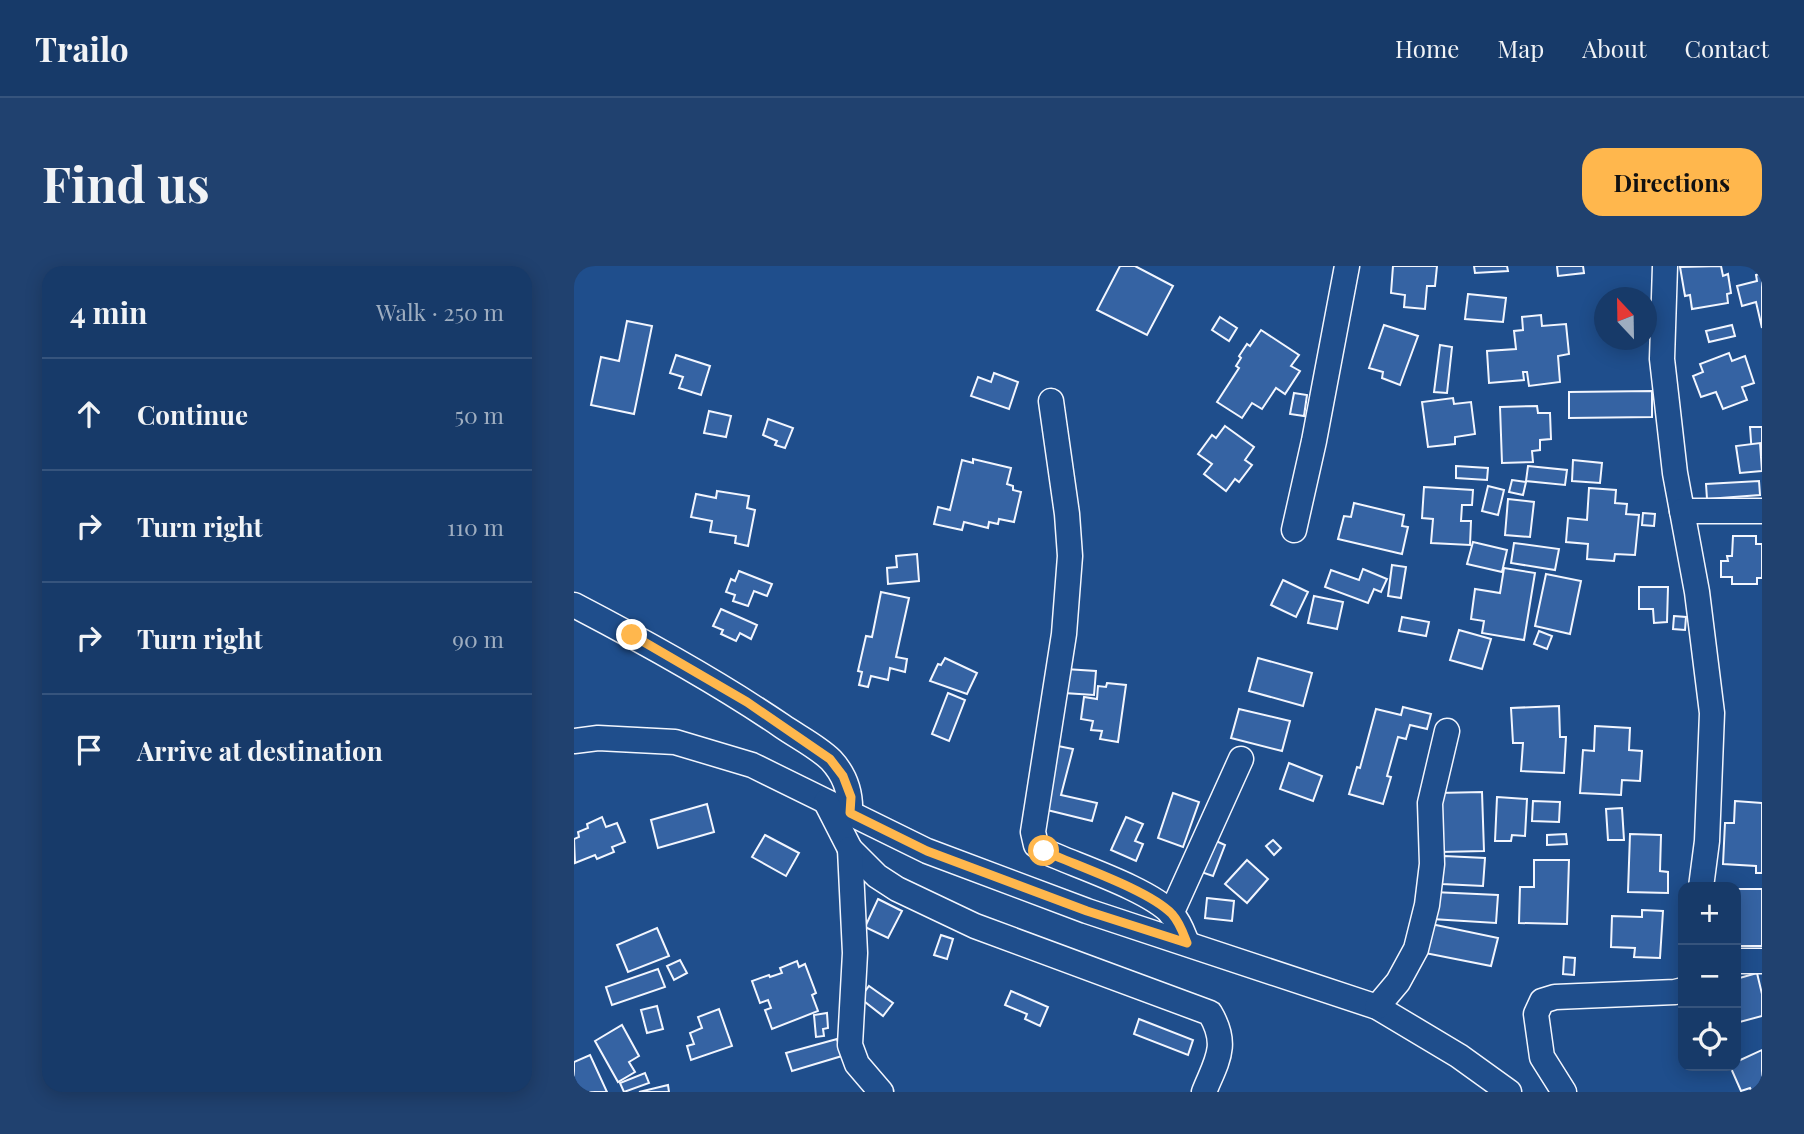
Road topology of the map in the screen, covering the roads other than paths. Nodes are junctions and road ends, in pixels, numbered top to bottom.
1 (1347, 266) edge
2 (1665, 266) edge
3 (1051, 401) dead end
4 (1682, 510) junction
5 (1762, 511) edge
6 (1294, 530) dead end
7 (574, 605) edge
8 (1447, 731) dead end
9 (574, 741) edge
10 (1241, 758) dead end
11 (826, 802) junction
12 (850, 813) junction
13 (850, 849) junction
14 (1702, 882) edge
15 (1171, 914) junction
16 (1187, 943) junction
17 (1741, 961) edge
18 (1762, 961) edge
19 (1678, 991) edge
20 (1377, 1007) junction
21 (881, 1092) edge
22 (1204, 1092) edge
23 (1509, 1092) edge
24 (1564, 1092) edge

1 - 6 street
2 - 4 street
3 - 15 street
4 - 5 street
4 - 14 street
7 - 12 street
8 - 20 street
9 - 11 street
10 - 15 street
11 - 12 street
11 - 13 street
12 - 16 street
13 - 21 street
13 - 22 street
15 - 16 street
16 - 20 street
17 - 18 street
19 - 24 street
20 - 23 street

